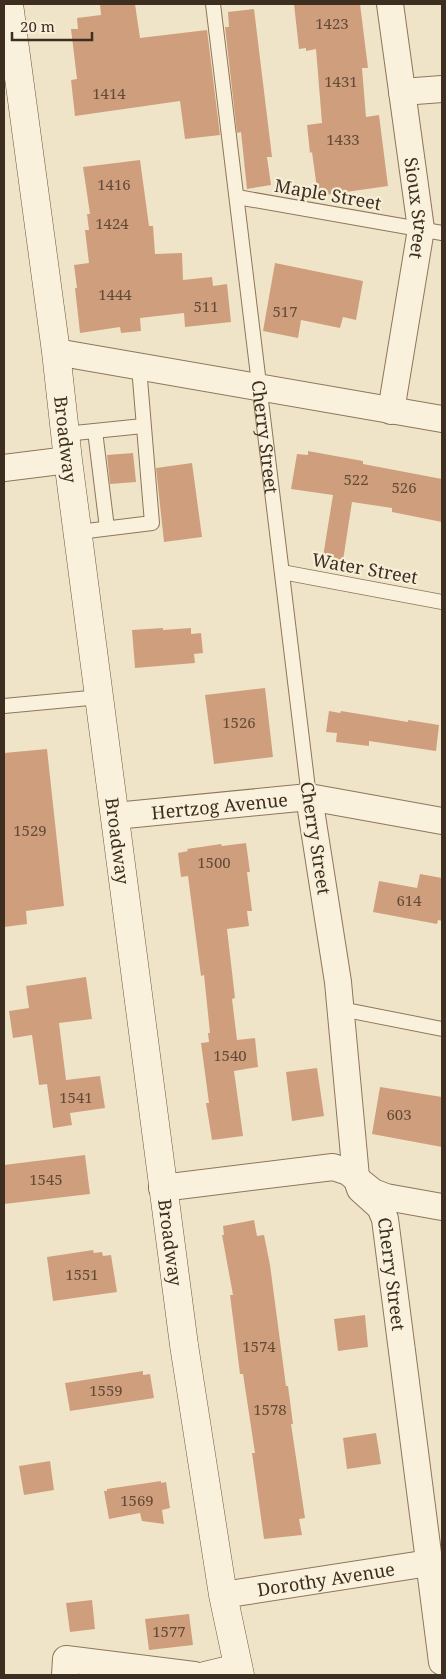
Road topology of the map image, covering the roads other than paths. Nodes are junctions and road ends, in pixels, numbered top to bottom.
1 (9, 4) edge
2 (213, 4) edge
3 (390, 4) edge
4 (442, 89) edge
5 (402, 92) junction
6 (237, 197) junction
7 (432, 231) edge
8 (56, 352) junction
9 (139, 367) junction
10 (260, 388) junction
11 (391, 411) junction
12 (442, 419) edge
13 (143, 426) junction
14 (95, 431) junction
15 (67, 447) junction
16 (4, 468) edge
17 (107, 528) junction
18 (78, 532) junction
19 (282, 572) junction
20 (442, 602) edge
21 (100, 697) junction
22 (4, 706) edge
23 (309, 797) junction
24 (115, 816) junction
25 (442, 820) edge
26 (341, 1009) junction
27 (442, 1029) edge
28 (356, 1177) junction
29 (162, 1188) junction
30 (442, 1207) edge
31 (433, 1522) edge
32 (429, 1563) junction
33 (223, 1595) junction
34 (442, 1662) edge
35 (66, 1667) edge
36 (239, 1671) edge
37 (194, 1675) edge
38 (204, 1675) edge

1 - 8 main road, Broadway
2 - 6 lane, Cherry Street
3 - 5 street, Sioux Street
4 - 5 street
5 - 7 street, Sioux Street
6 - 7 lane, Maple Street
6 - 10 lane, Cherry Street
7 - 11 street, Sioux Street
8 - 9 street
8 - 15 main road, Broadway
9 - 10 street
9 - 13 lane
10 - 11 street
10 - 19 lane, Cherry Street
11 - 12 street
13 - 14 lane
13 - 17 lane
14 - 15 lane
14 - 17 lane
15 - 16 street
15 - 18 main road, Broadway
17 - 18 lane
18 - 21 main road, Broadway
19 - 20 lane, Water Street
19 - 23 lane, Cherry Street
21 - 22 lane
21 - 24 main road, Broadway
23 - 24 street, Hertzog Avenue
23 - 25 street, Hertzog Avenue
23 - 26 street, Cherry Street
24 - 29 main road, Broadway
26 - 27 lane
26 - 28 street, Cherry Street
28 - 29 street
28 - 30 street
28 - 31 street, Cherry Street
29 - 33 main road, Broadway
31 - 32 street, Cherry Street
32 - 33 street, Dorothy Avenue
32 - 34 street, Cherry Street
33 - 36 main road, Broadway
35 - 37 street
36 - 38 street

